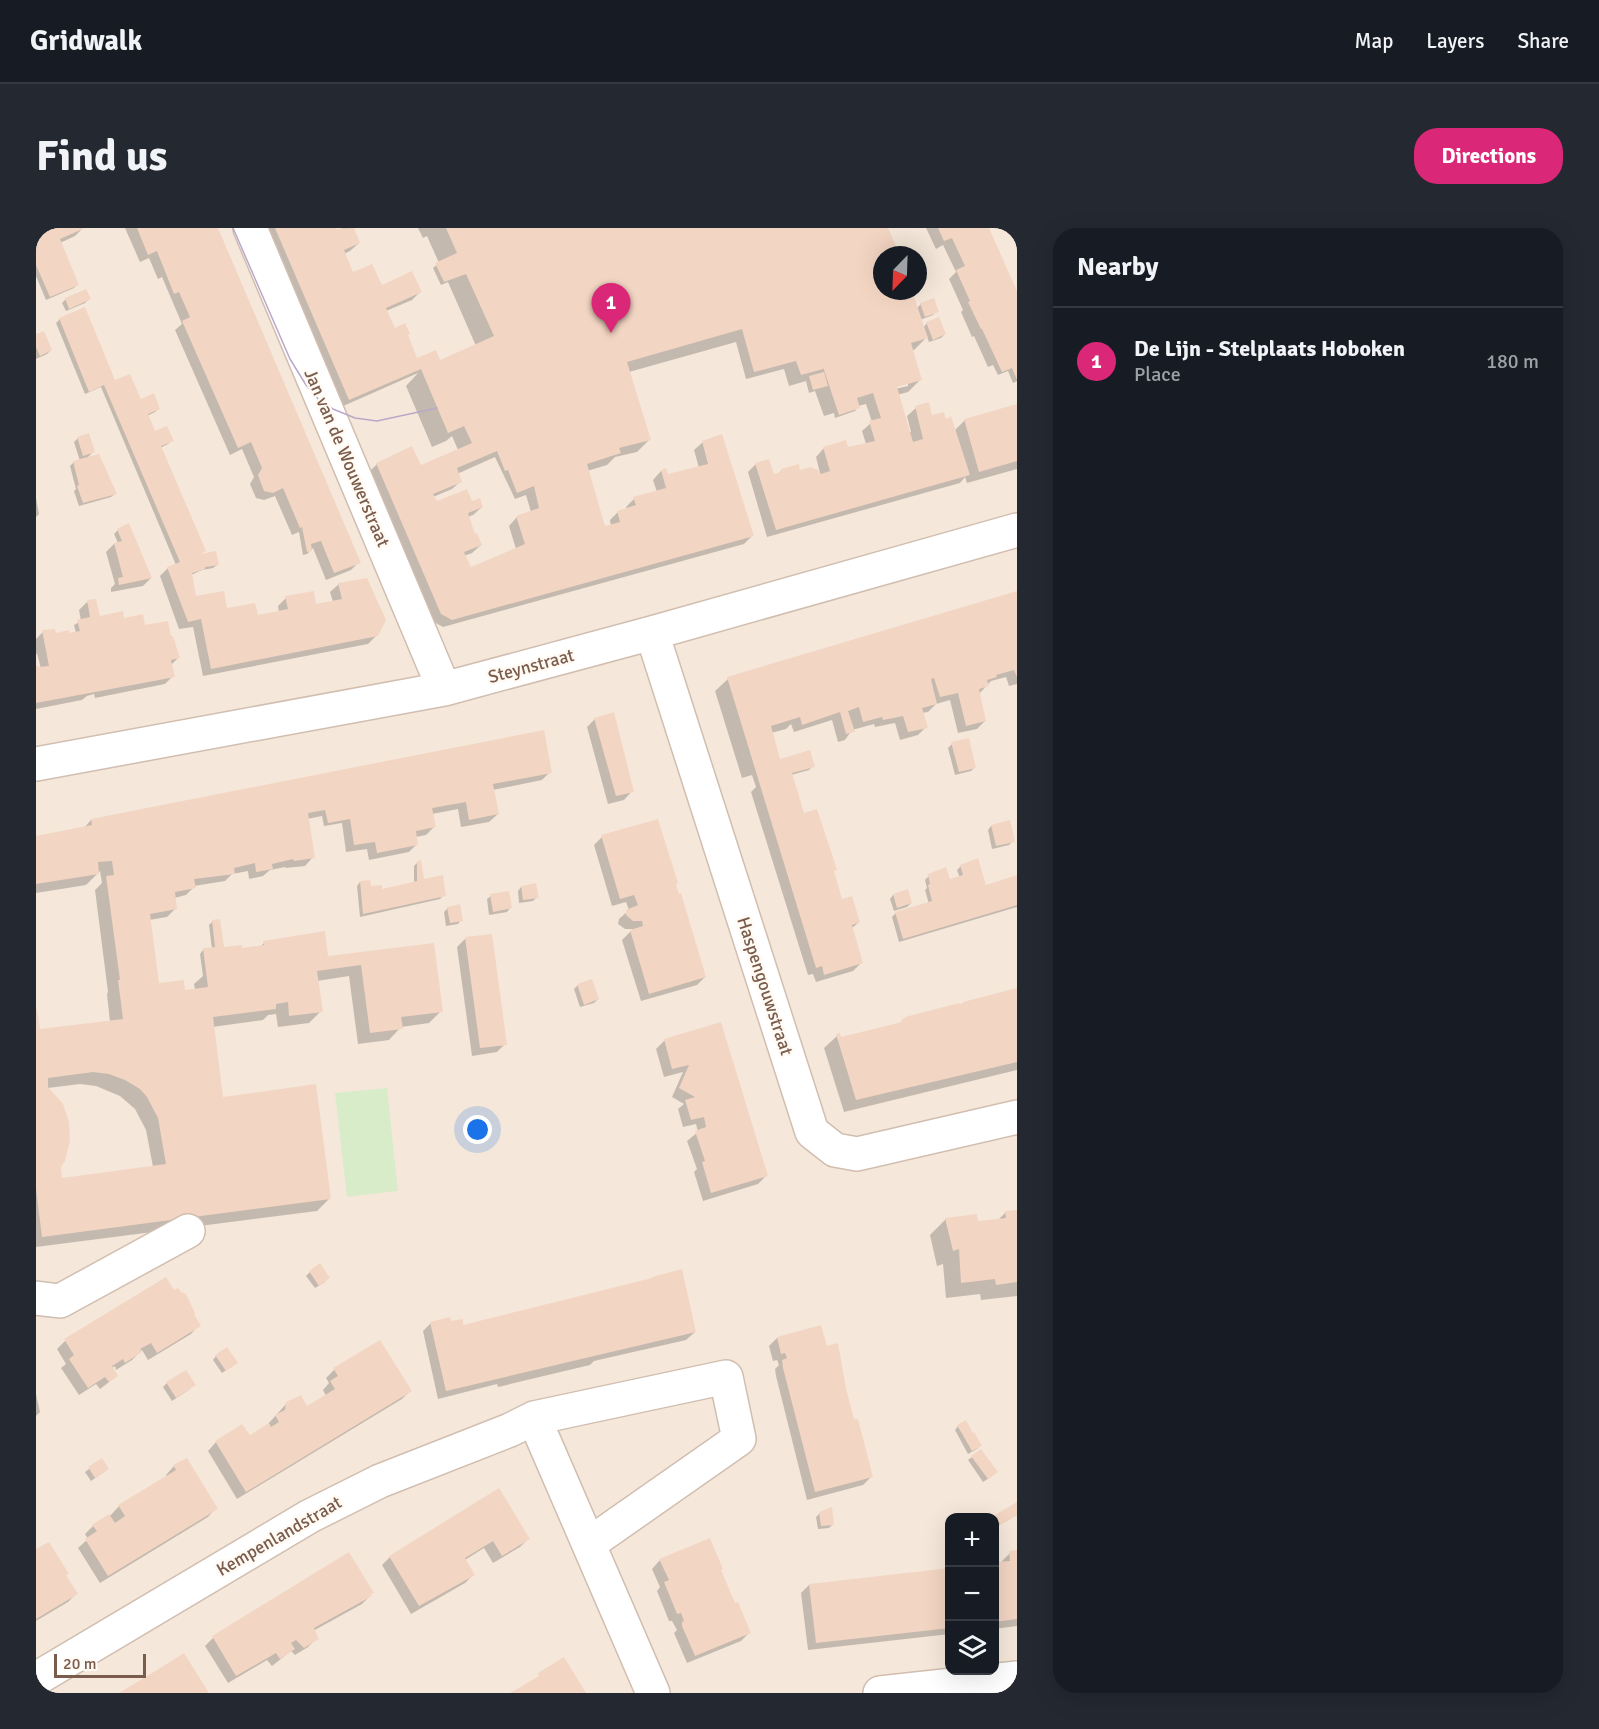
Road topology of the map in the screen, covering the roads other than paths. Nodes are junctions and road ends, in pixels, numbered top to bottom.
1 (250, 228) edge
2 (1017, 530) edge
3 (652, 633) junction
4 (444, 689) junction
5 (36, 764) edge
6 (1017, 1117) edge
7 (188, 1231) dead end
8 (36, 1298) edge
9 (534, 1418) junction
10 (589, 1544) junction
11 (1017, 1678) edge
12 (36, 1679) edge
13 (653, 1693) edge
14 (880, 1693) edge

1 - 4 street, Jan van de Wouwerstraat
2 - 3 street, Steynstraat
3 - 4 street, Steynstraat
3 - 6 street, Haspengouwstraat
4 - 5 street, Steynstraat
7 - 8 street
9 - 10 street
9 - 10 street, Kempenlandstraat
9 - 12 street, Kempenlandstraat
10 - 13 street
11 - 14 street

